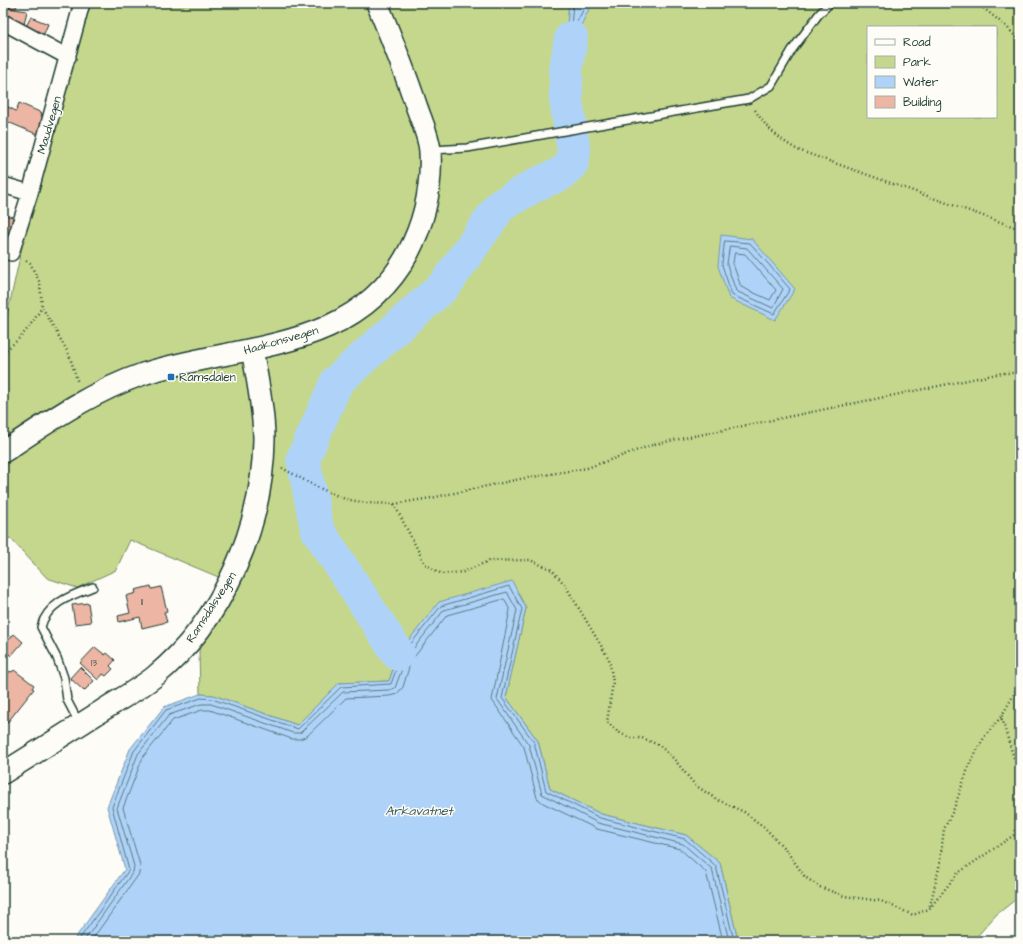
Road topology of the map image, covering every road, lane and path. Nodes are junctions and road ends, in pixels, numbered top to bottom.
1 (82, 3) edge
2 (377, 3) edge
3 (830, 3) edge
4 (977, 3) edge
5 (3, 22) edge
6 (1020, 42) edge
7 (68, 57) junction
8 (750, 99) junction
9 (430, 150) junction
10 (3, 186) edge
11 (30, 193) junction
12 (1020, 229) edge
13 (11, 253) joint
14 (42, 307) junction
15 (252, 349) junction
16 (3, 352) edge
17 (1020, 373) edge
18 (83, 400) junction
19 (3, 452) edge
20 (262, 458) junction
21 (394, 504) junction
22 (93, 587) dead end
23 (1020, 684) edge
24 (1000, 717) junction
25 (80, 725) junction
26 (1020, 762) edge
27 (3, 772) edge
28 (1020, 831) edge
29 (929, 909) junction

1 - 7 street, Maudvegen
2 - 9 street, Haakonsvegen
3 - 8 lane
4 - 6 path
5 - 7 street
7 - 11 street, Maudvegen
8 - 9 lane
8 - 12 path
9 - 15 street, Haakonsvegen
10 - 11 street
11 - 13 street, Maudvegen
13 - 14 path
14 - 16 path
14 - 18 path
15 - 18 street, Haakonsvegen
15 - 20 street, Ramsdalsvegen
17 - 21 path
18 - 19 street, Haakonsvegen
20 - 21 path
20 - 25 street, Ramsdalsvegen
21 - 29 path
22 - 25 lane
23 - 24 path
24 - 26 path
24 - 29 path
25 - 27 street, Ramsdalsvegen
28 - 29 path

